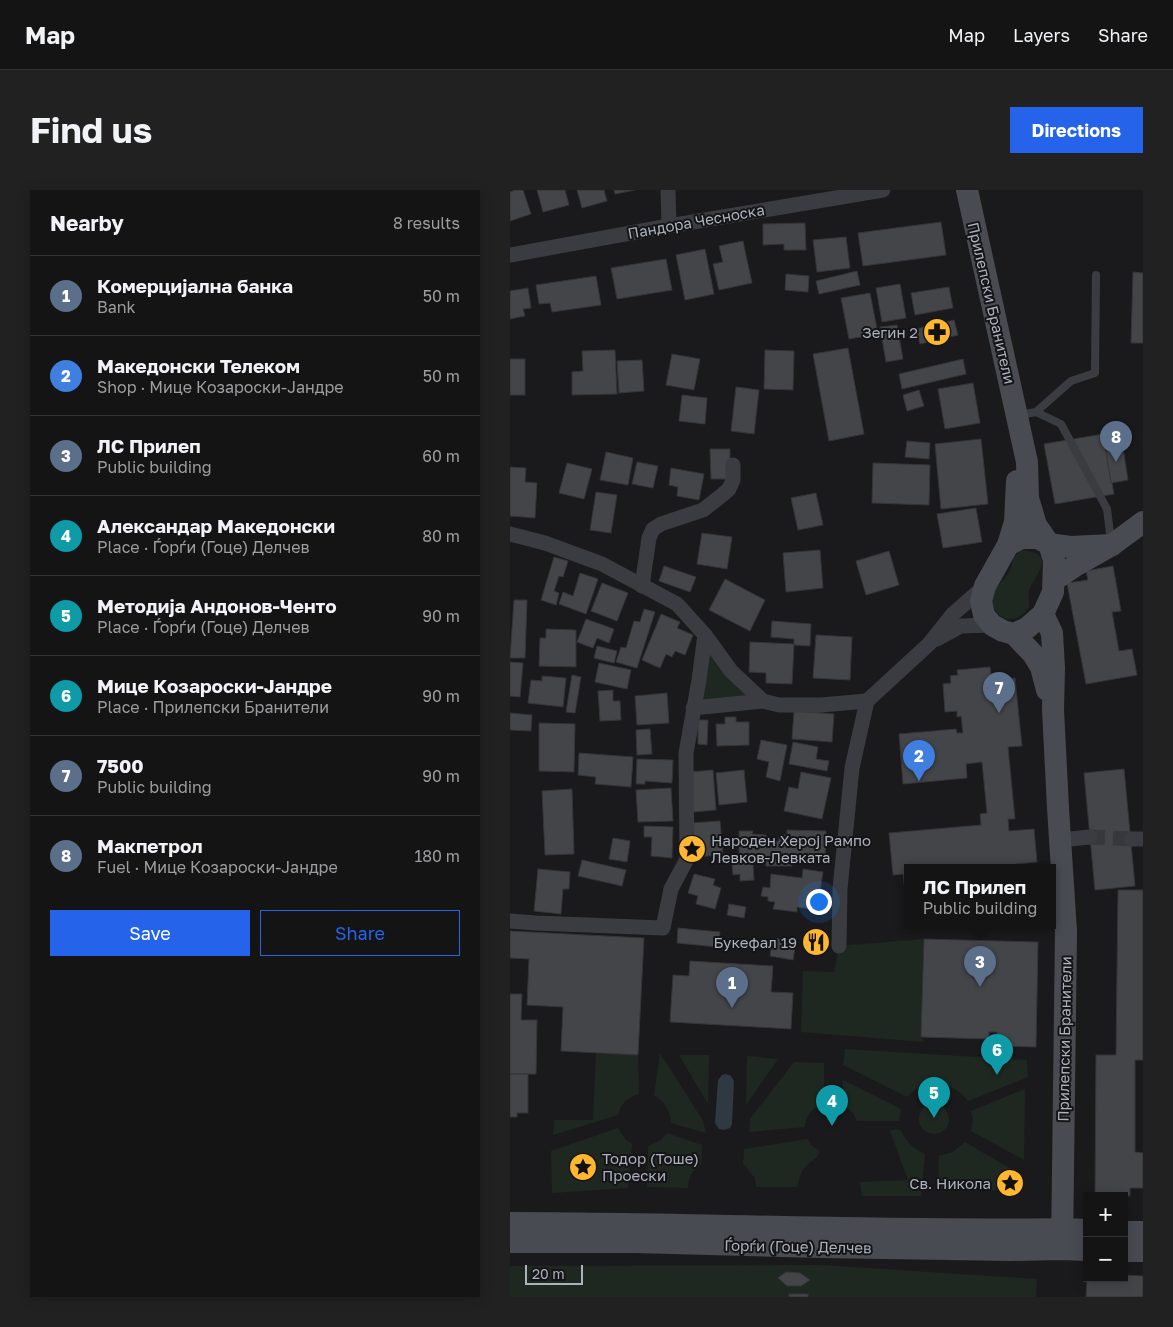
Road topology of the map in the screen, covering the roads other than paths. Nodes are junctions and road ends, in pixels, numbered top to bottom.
1 (668, 190) edge
2 (883, 190) edge
3 (968, 190) edge
4 (668, 226) junction
5 (510, 255) edge
6 (1096, 275) dead end
7 (1026, 414) junction
8 (733, 465) dead end
9 (1143, 522) edge
10 (510, 534) edge
11 (1050, 544) junction
12 (1008, 545) junction
13 (1112, 545) junction
14 (1054, 580) junction
15 (642, 586) junction
16 (985, 586) junction
17 (1044, 614) junction
18 (992, 625) junction
19 (1014, 634) junction
20 (705, 635) junction
21 (929, 644) junction
22 (763, 701) junction
23 (867, 701) junction
24 (693, 708) junction
25 (1053, 710) junction
26 (1090, 837) tunnel mouth
27 (1060, 840) junction
28 (510, 921) edge
29 (839, 946) dead end
30 (510, 1223) edge
31 (1083, 1231) edge
32 (1128, 1232) edge
33 (1143, 1232) edge
34 (1062, 1239) junction
35 (510, 1242) edge
36 (1083, 1248) edge
37 (1128, 1250) edge
38 (1143, 1251) edge

1 - 4 street
2 - 4 street, Пандора Чесноска
3 - 7 street, Прилепски Бранители
4 - 5 street, Пандора Чесноска
6 - 7 lane
7 - 11 street, Прилепски Бранители
7 - 12 street, Прилепски Бранители
7 - 13 lane
8 - 15 street
9 - 13 street
10 - 15 street
11 - 12 street
11 - 13 street
11 - 14 street
12 - 16 street
13 - 14 street
14 - 17 street
15 - 20 street
16 - 18 street
16 - 21 street
17 - 19 street
17 - 25 street, Прилепски Бранители
18 - 19 street
18 - 21 street
19 - 25 street, Прилепски Бранители
20 - 22 street
20 - 24 street
21 - 23 street
22 - 23 street
22 - 24 street
23 - 29 street
24 - 28 street
25 - 27 street, Прилепски Бранители
26 - 27 street
27 - 34 street, Прилепски Бранители
30 - 34 street, Ѓорѓи (Гоце) Делчев
31 - 34 street, Ѓорѓи (Гоце) Делчев
32 - 33 street
34 - 35 street, Ѓорѓи (Гоце) Делчев
34 - 36 street, Ѓорѓи (Гоце) Делчев
37 - 38 street

